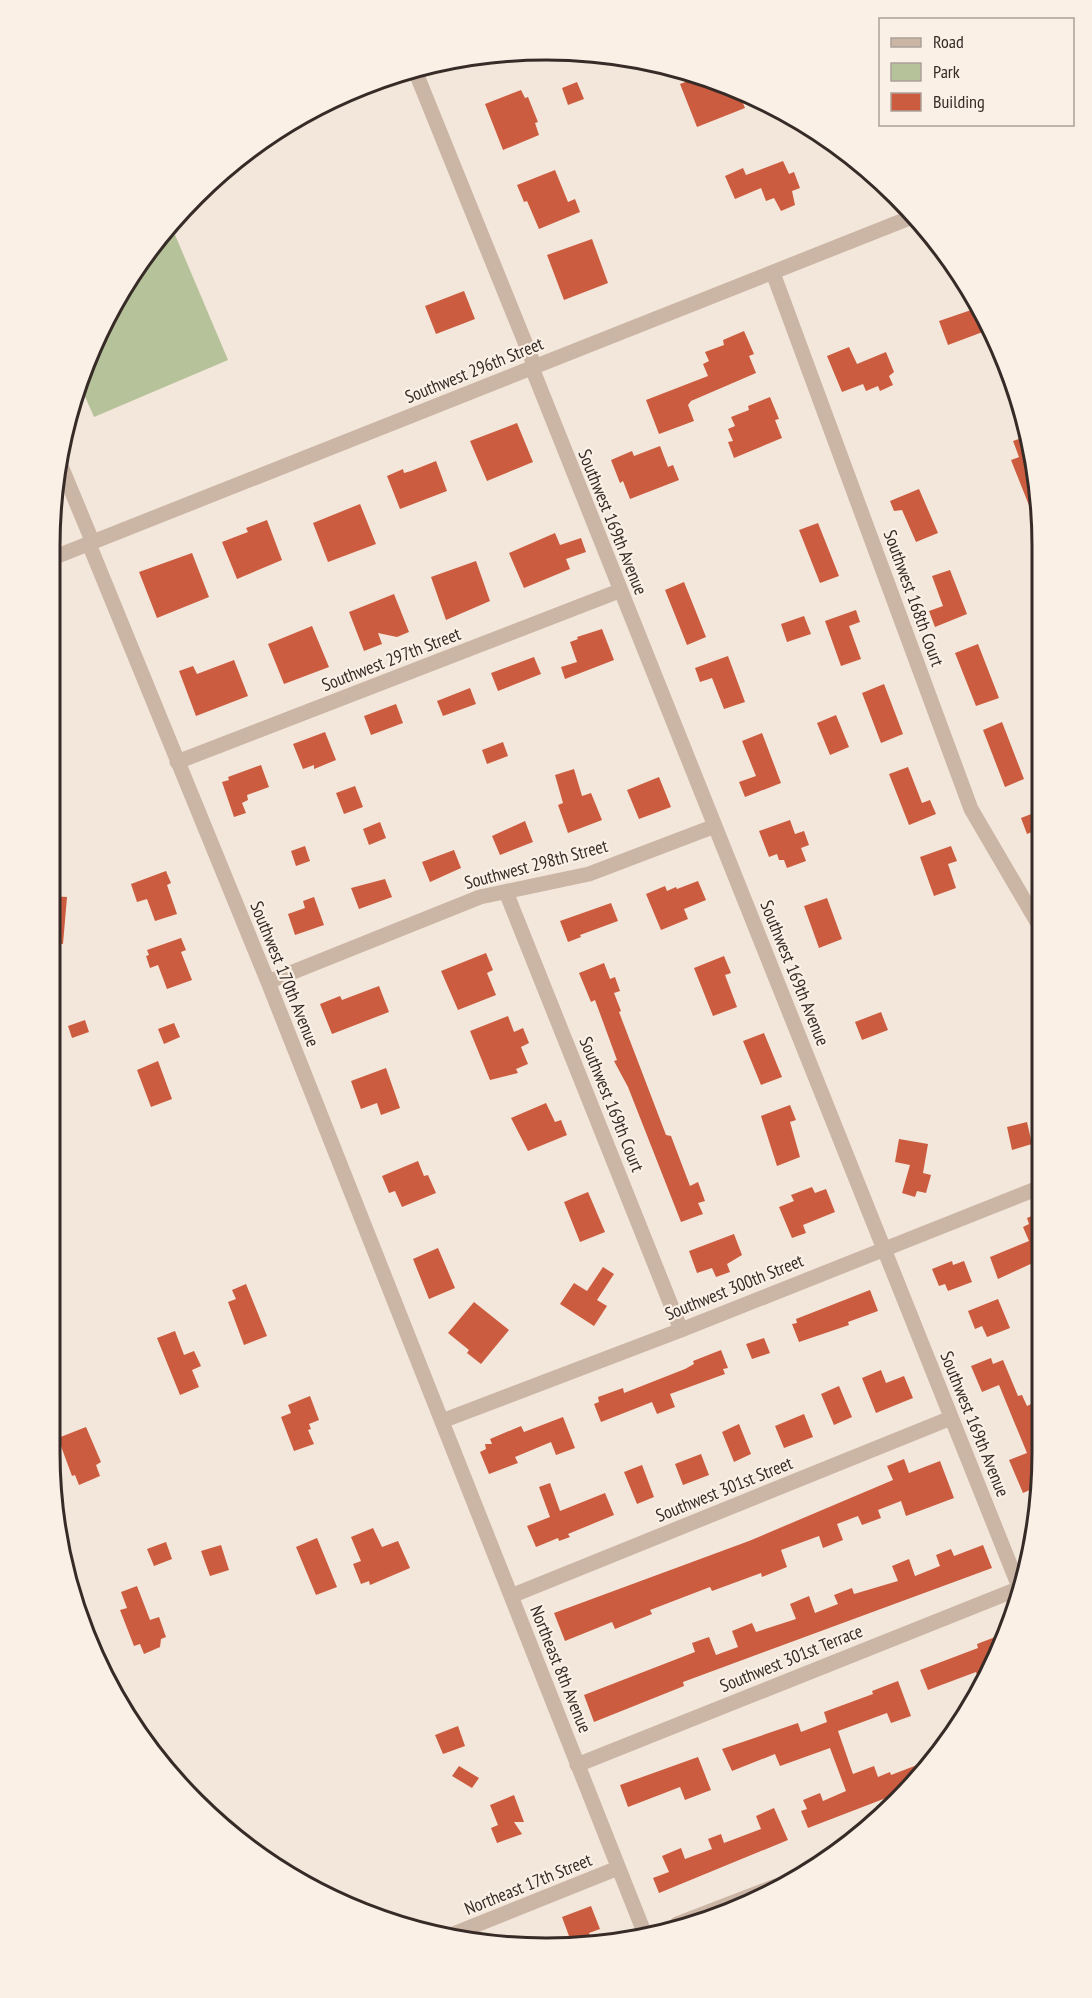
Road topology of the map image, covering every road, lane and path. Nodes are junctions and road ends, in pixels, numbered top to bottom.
1 (418, 78) edge
2 (905, 220) edge
3 (773, 273) junction
4 (533, 368) junction
5 (65, 476) edge
6 (91, 543) junction
7 (60, 555) edge
8 (620, 591) junction
9 (177, 762) junction
10 (715, 826) junction
11 (506, 892) junction
12 (1032, 913) edge
13 (268, 982) junction
14 (1032, 1190) edge
15 (884, 1248) junction
16 (681, 1330) junction
17 (951, 1418) junction
18 (442, 1421) junction
19 (1015, 1578) edge
20 (1010, 1594) edge
21 (511, 1596) junction
22 (577, 1764) junction
23 (618, 1868) junction
24 (643, 1929) edge
25 (462, 1931) edge

1 - 4 street, Southwest 169th Avenue
2 - 3 street, Southwest 296th Street
3 - 4 street, Southwest 296th Street
3 - 12 street, Southwest 168th Court
4 - 6 street, Southwest 296th Street
4 - 8 street, Southwest 169th Avenue
5 - 6 street, Southwest 170th Avenue
6 - 7 street, Southwest 296th Street
6 - 9 street, Southwest 170th Avenue
8 - 9 street, Southwest 297th Street
8 - 10 street, Southwest 169th Avenue
9 - 13 street, Southwest 170th Avenue
10 - 11 street, Southwest 298th Street
10 - 15 street, Southwest 169th Avenue
11 - 13 street, Southwest 298th Street
11 - 16 street, Southwest 169th Court
13 - 18 street, Southwest 170th Avenue
14 - 15 street, Southwest 300th Street
15 - 16 street, Southwest 300th Street
15 - 17 street, Southwest 169th Avenue
16 - 18 street, Southwest 300th Street
17 - 19 street, Southwest 169th Avenue
17 - 21 street, Southwest 301st Street
18 - 21 street, Northeast 8th Avenue
20 - 22 street, Southwest 301st Terrace
21 - 22 street, Northeast 8th Avenue
22 - 23 street, Northeast 8th Avenue
23 - 24 street, Northeast 8th Avenue
23 - 25 street, Northeast 17th Street

